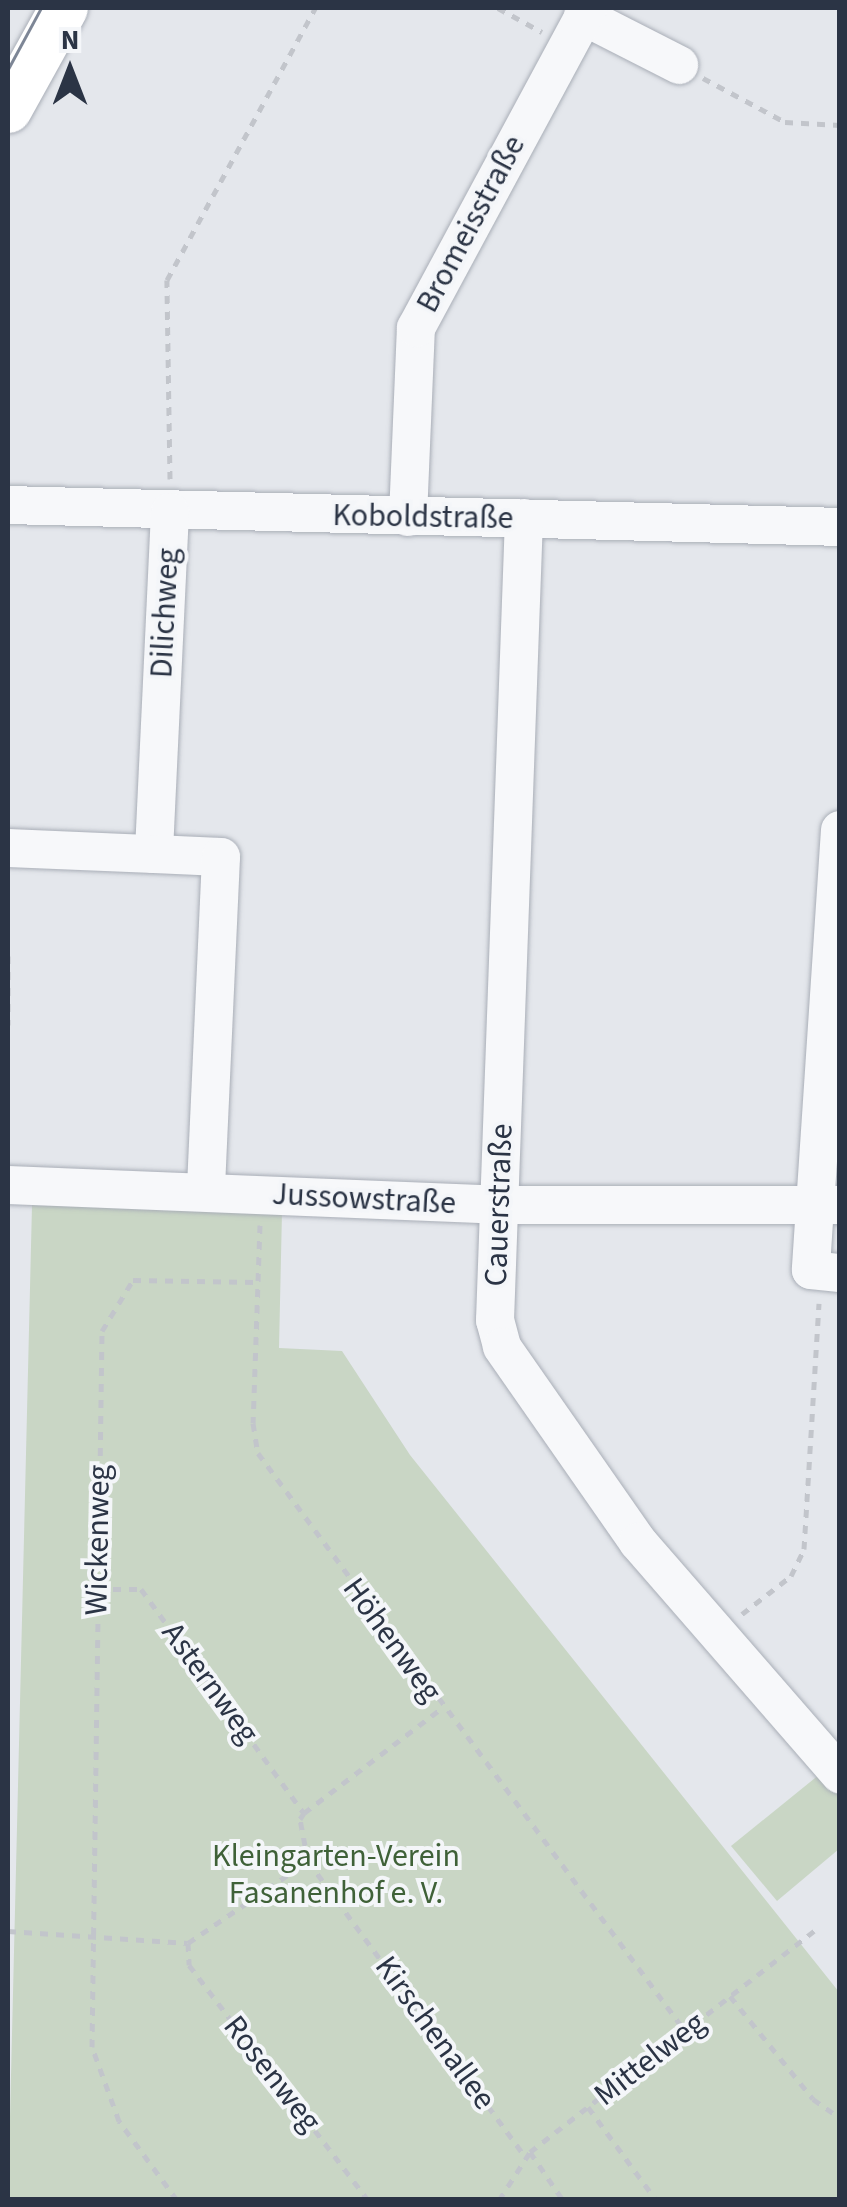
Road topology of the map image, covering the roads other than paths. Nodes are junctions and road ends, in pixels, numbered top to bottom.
1 (64, 8) edge
2 (579, 23) edge
3 (678, 64) road end
4 (8, 109) edge
5 (8, 506) edge
6 (170, 512) junction
7 (408, 517) junction
8 (524, 518) junction
9 (840, 528) edge
10 (840, 830) edge
11 (8, 848) edge
12 (154, 854) junction
13 (8, 1185) edge
14 (206, 1192) junction
15 (827, 1202) edge
16 (498, 1205) junction
17 (830, 1272) edge
18 (840, 1774) edge

1 - 4 main road
2 - 3 street
2 - 7 street, Bromeisstraße
5 - 6 street, Koboldstraße
6 - 7 street, Koboldstraße
6 - 12 street, Dilichweg
7 - 8 street, Koboldstraße
8 - 9 street, Koboldstraße
8 - 16 street, Cauerstraße
10 - 15 street
11 - 12 street
12 - 14 street
13 - 14 street, Jussowstraße
14 - 16 street, Jussowstraße
15 - 16 street, Jussowstraße
15 - 17 street
16 - 18 street, Cauerstraße

